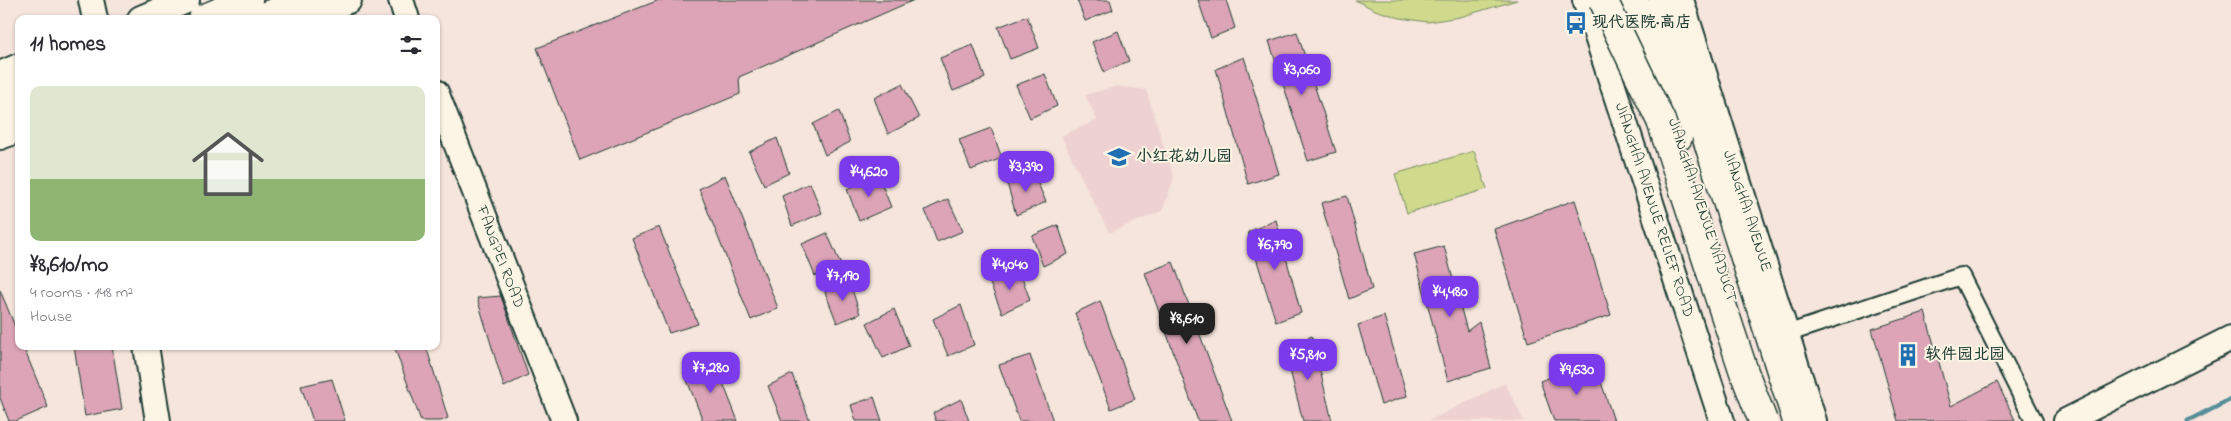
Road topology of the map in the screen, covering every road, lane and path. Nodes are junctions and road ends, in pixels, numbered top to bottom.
1 (91, 0) edge
2 (186, 0) edge
3 (248, 0) edge
4 (304, 0) edge
5 (348, 0) edge
6 (401, 0) edge
7 (1585, 0) edge
8 (1603, 0) edge
9 (1615, 0) edge
10 (1634, 0) edge
11 (1663, 0) edge
12 (1680, 0) edge
13 (94, 15) edge
14 (150, 15) edge
15 (212, 15) edge
16 (268, 15) edge
17 (310, 15) edge
18 (406, 15) edge
19 (15, 69) edge
20 (0, 75) edge
21 (15, 92) edge
22 (0, 98) edge
23 (440, 102) edge
24 (15, 115) edge
25 (0, 121) edge
26 (15, 130) edge
27 (0, 136) edge
28 (1786, 334) junction
29 (2231, 338) edge
30 (147, 350) edge
31 (158, 421) edge
32 (564, 421) edge
33 (1722, 421) edge
34 (1749, 421) edge
35 (1762, 421) edge
36 (1769, 421) edge
37 (1797, 421) edge
38 (1813, 421) edge
39 (2034, 421) edge
40 (2066, 421) edge

1 - 13 street
2 - 14 main road
3 - 15 highway
4 - 16 highway
5 - 17 main road
6 - 18 street
7 - 33 street, JIANGHAI AVENUE RELIEF ROAD
8 - 35 highway, bridge
9 - 34 main road
10 - 36 highway, JIANGHAI AVENUE VIADUCT
11 - 37 highway, JIANGHAI AVENUE VIADUCT
12 - 28 main road, JIANGHAI AVENUE
19 - 20 main road
21 - 22 highway
23 - 32 street, FANGPEI ROAD
24 - 25 highway
26 - 27 main road
28 - 38 main road, JIANGHAI AVENUE
28 - 39 street
29 - 40 street
30 - 31 street

